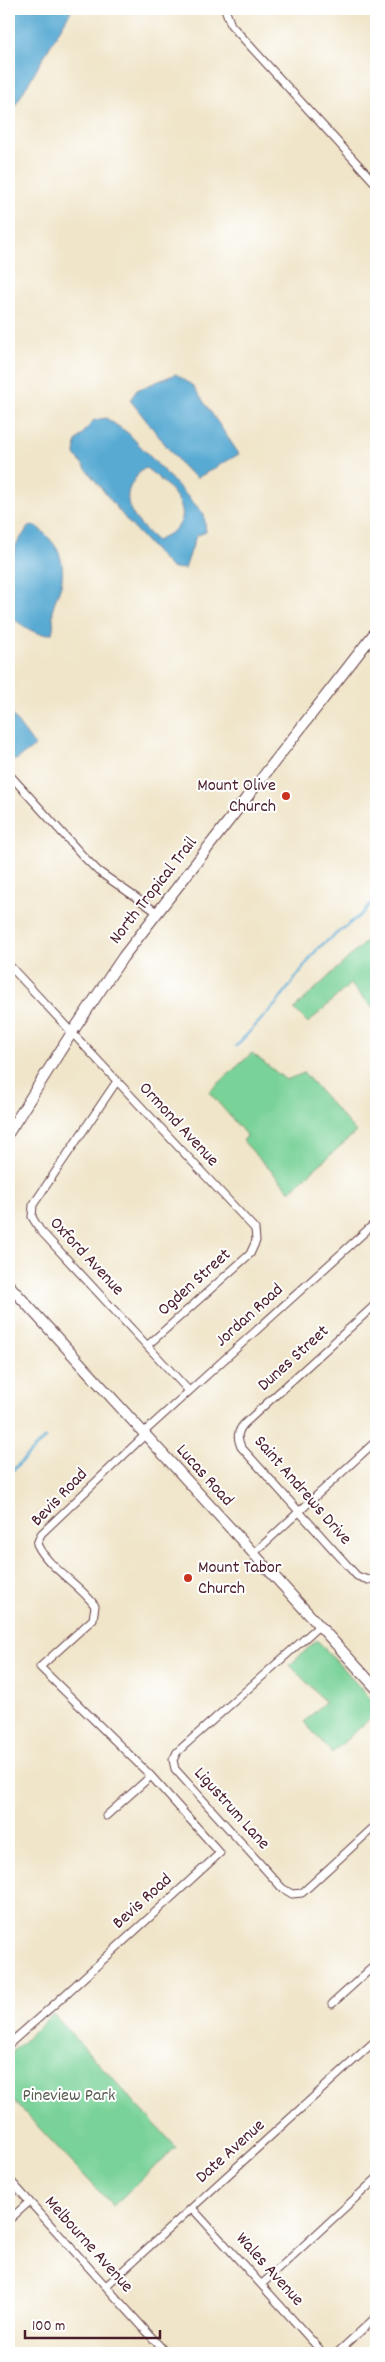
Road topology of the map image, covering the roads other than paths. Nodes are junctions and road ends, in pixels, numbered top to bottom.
1 (225, 9) edge
2 (376, 184) edge
3 (376, 632) edge
4 (9, 774) edge
5 (158, 913) junction
6 (9, 965) edge
7 (71, 1034) junction
8 (117, 1081) junction
9 (9, 1132) edge
10 (376, 1222) edge
11 (256, 1241) joint
12 (9, 1285) edge
13 (376, 1304) edge
14 (148, 1345) junction
15 (190, 1390) junction
16 (144, 1434) junction
17 (238, 1438) joint
18 (376, 1441) edge
19 (299, 1512) junction
20 (253, 1554) junction
21 (376, 1578) edge
22 (320, 1625) junction
23 (376, 1688) edge
24 (150, 1776) junction
25 (106, 1816) dead end
26 (376, 1825) edge
27 (376, 1964) edge
28 (332, 2004) dead end
29 (376, 2040) edge
30 (9, 2044) edge
31 (9, 2179) edge
32 (376, 2179) edge
33 (29, 2202) junction
34 (192, 2208) junction
35 (9, 2220) edge
36 (262, 2284) junction
37 (106, 2286) junction
38 (376, 2317) edge
39 (166, 2353) edge
40 (323, 2353) edge
41 (337, 2353) edge

1 - 2 street
3 - 5 street, North Tropical Trail
4 - 5 street
5 - 7 street, North Tropical Trail
6 - 7 street, Ormond Avenue
7 - 8 street, Ormond Avenue
7 - 9 street, North Tropical Trail
8 - 11 street, Ormond Avenue
8 - 14 street, Oxford Avenue
10 - 15 street, Jordan Road
11 - 14 street, Ogden Street
12 - 16 street, Lucas Road
13 - 17 street, Dunes Street
14 - 15 street, Oxford Avenue
15 - 16 street, Jordan Road
16 - 20 street, Lucas Road
16 - 24 street, Bevis Road
17 - 19 street, Saint Andrews Drive
18 - 19 street
19 - 20 street
19 - 21 street, Saint Andrews Drive
20 - 22 street, Lucas Road
22 - 23 street, Lucas Road
22 - 26 street, Ligustrum Lane
24 - 25 street
24 - 30 street, Bevis Road
27 - 28 street
29 - 34 street, Date Avenue
31 - 33 street, Melbourne Avenue
32 - 36 street
33 - 35 street
33 - 37 street, Melbourne Avenue
34 - 36 street, Wales Avenue
34 - 37 street, Date Avenue
36 - 40 street, Wales Avenue
37 - 39 street, Melbourne Avenue
38 - 41 street

